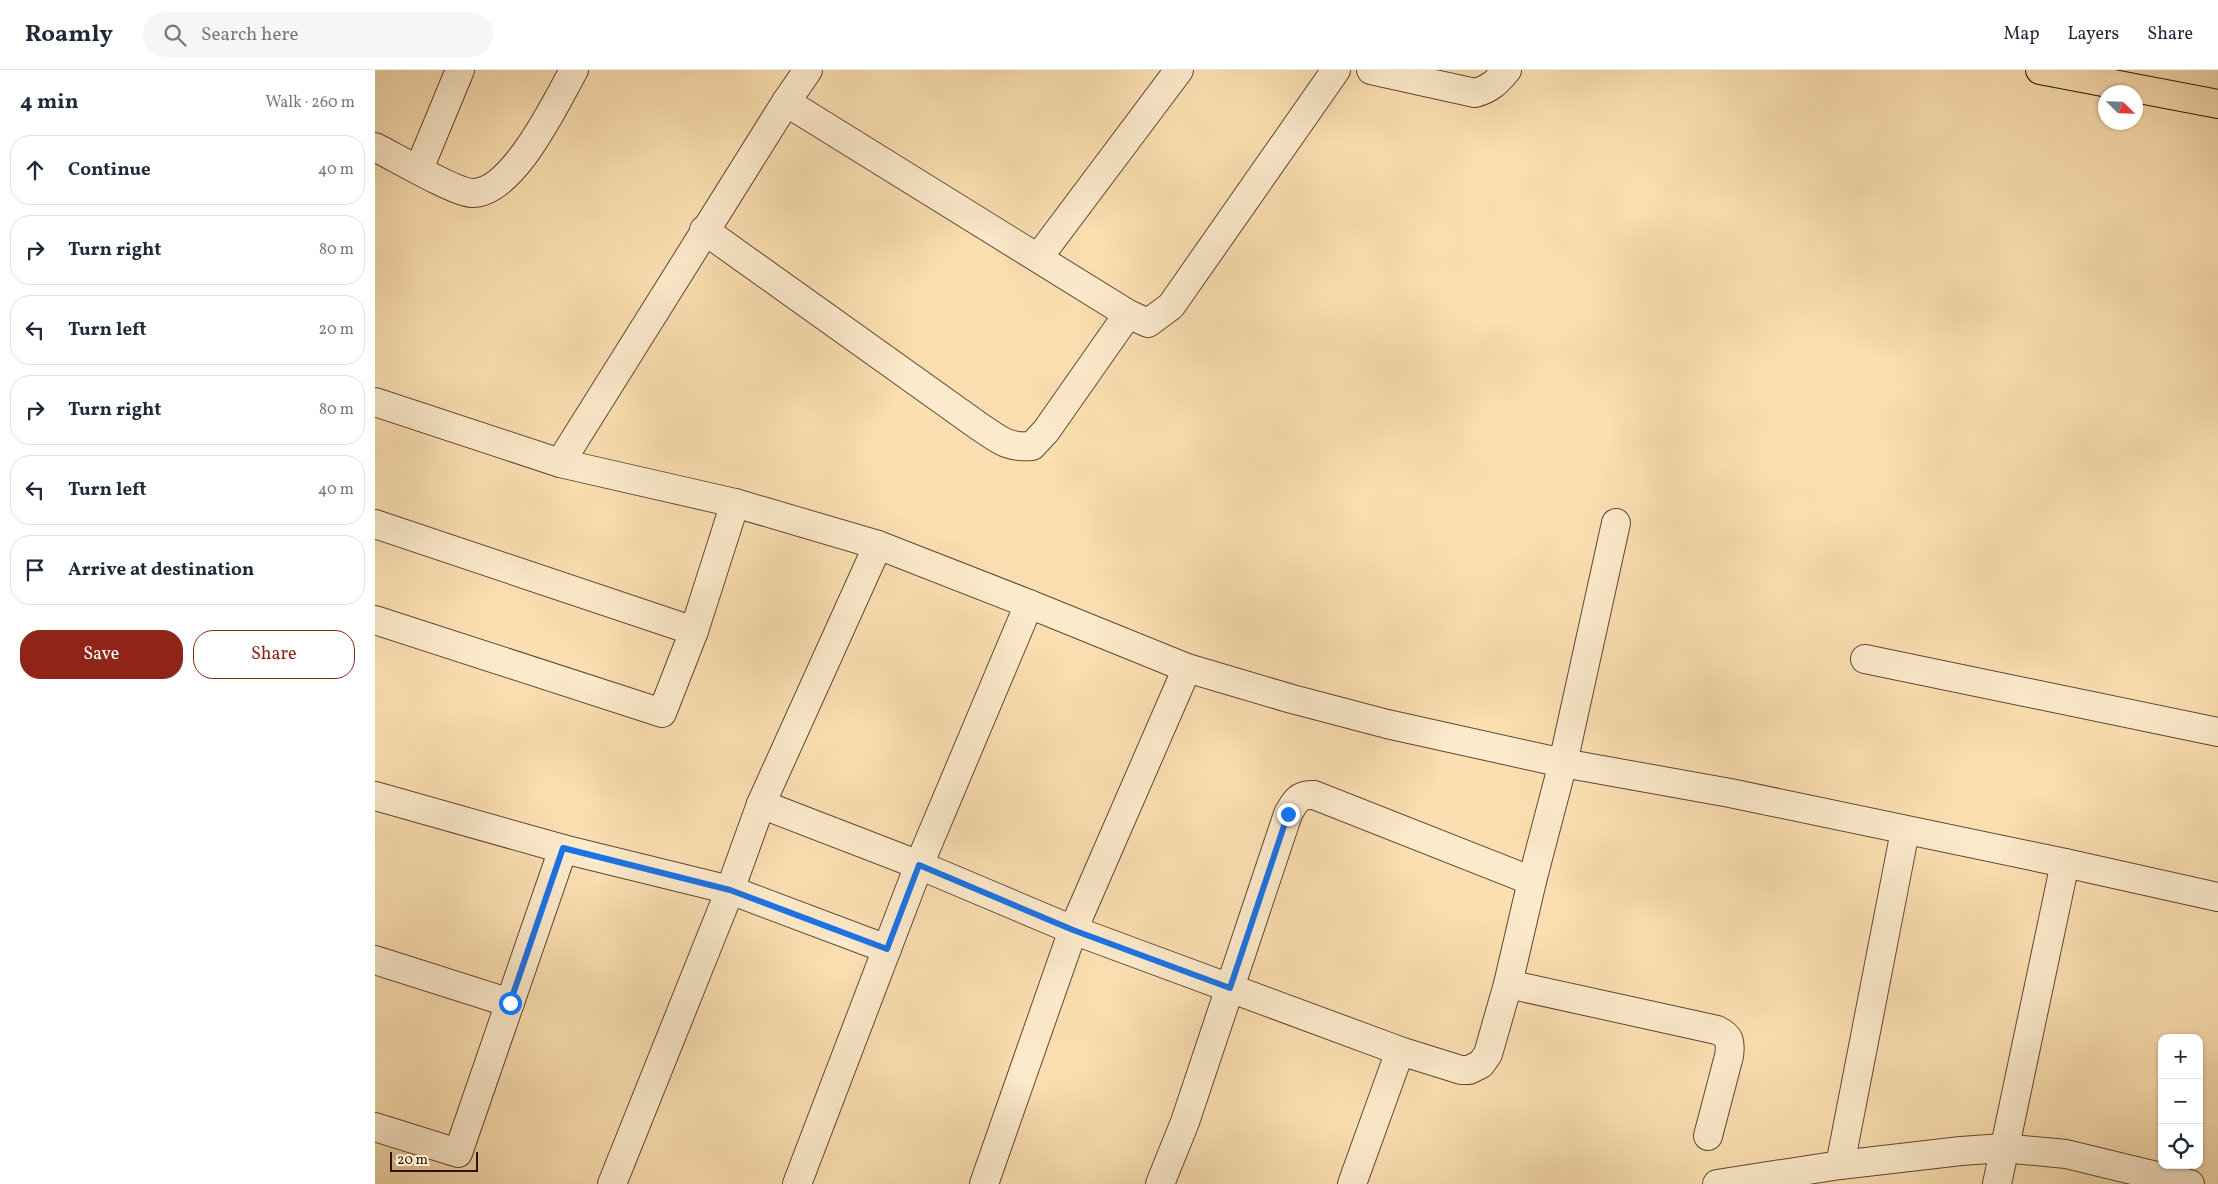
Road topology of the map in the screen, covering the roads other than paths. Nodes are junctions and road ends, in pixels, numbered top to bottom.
1 (460, 70) edge
2 (574, 70) edge
3 (808, 70) edge
4 (1179, 70) edge
5 (1336, 70) edge
6 (1371, 70) edge
7 (1507, 70) edge
8 (2040, 70) edge
9 (785, 102) junction
10 (2218, 104) edge
11 (375, 147) edge
12 (419, 169) junction
13 (704, 230) junction
14 (1038, 258) junction
15 (1128, 314) junction
16 (375, 402) edge
17 (560, 463) junction
18 (735, 503) junction
19 (1615, 523) dead end
20 (375, 524) edge
21 (878, 545) junction
22 (1029, 604) junction
23 (375, 620) edge
24 (694, 630) junction
25 (1865, 659) dead end
26 (1187, 668) junction
27 (2218, 732) edge
28 (1563, 763) junction
29 (375, 796) edge
30 (761, 804) junction
31 (1905, 831) junction
32 (563, 848) junction
33 (2065, 863) junction
34 (919, 865) junction
35 (1532, 881) junction
36 (730, 890) junction
37 (2218, 897) edge
38 (1073, 930) junction
39 (887, 949) junction
40 (375, 960) edge
41 (1508, 984) junction
42 (1230, 988) junction
43 (510, 1003) junction
44 (1401, 1050) junction
45 (375, 1127) edge
46 (1708, 1136) dead end
47 (2003, 1148) junction
48 (1840, 1165) junction
49 (612, 1184) edge
50 (797, 1184) edge
51 (984, 1184) edge
52 (1160, 1184) edge
53 (1352, 1184) edge
54 (1717, 1184) edge
55 (1997, 1184) edge
56 (2190, 1184) edge

1 - 12 street
2 - 12 street
3 - 9 street
4 - 14 street
5 - 15 street
6 - 7 street
8 - 10 main road
9 - 13 street
9 - 14 street
11 - 12 street
13 - 15 street
13 - 17 street
14 - 15 street
16 - 17 street
17 - 18 street
18 - 21 street
18 - 24 street
19 - 28 street
20 - 24 street
21 - 22 street
21 - 30 street
22 - 26 street
22 - 34 street
23 - 24 street
25 - 27 street
26 - 28 street
26 - 38 street
28 - 31 street
28 - 35 street
29 - 32 street
30 - 34 street
30 - 36 street
31 - 33 street
31 - 48 street
32 - 36 street
32 - 43 street
33 - 37 street
33 - 47 street
34 - 38 street
34 - 39 street
35 - 41 street
35 - 42 street
36 - 39 street
36 - 49 street
38 - 42 street
38 - 51 street
39 - 50 street
40 - 43 street
41 - 44 street
41 - 46 street
42 - 44 street
42 - 52 street
43 - 45 street
44 - 53 street
47 - 48 street
47 - 55 street
47 - 56 street
48 - 54 street

